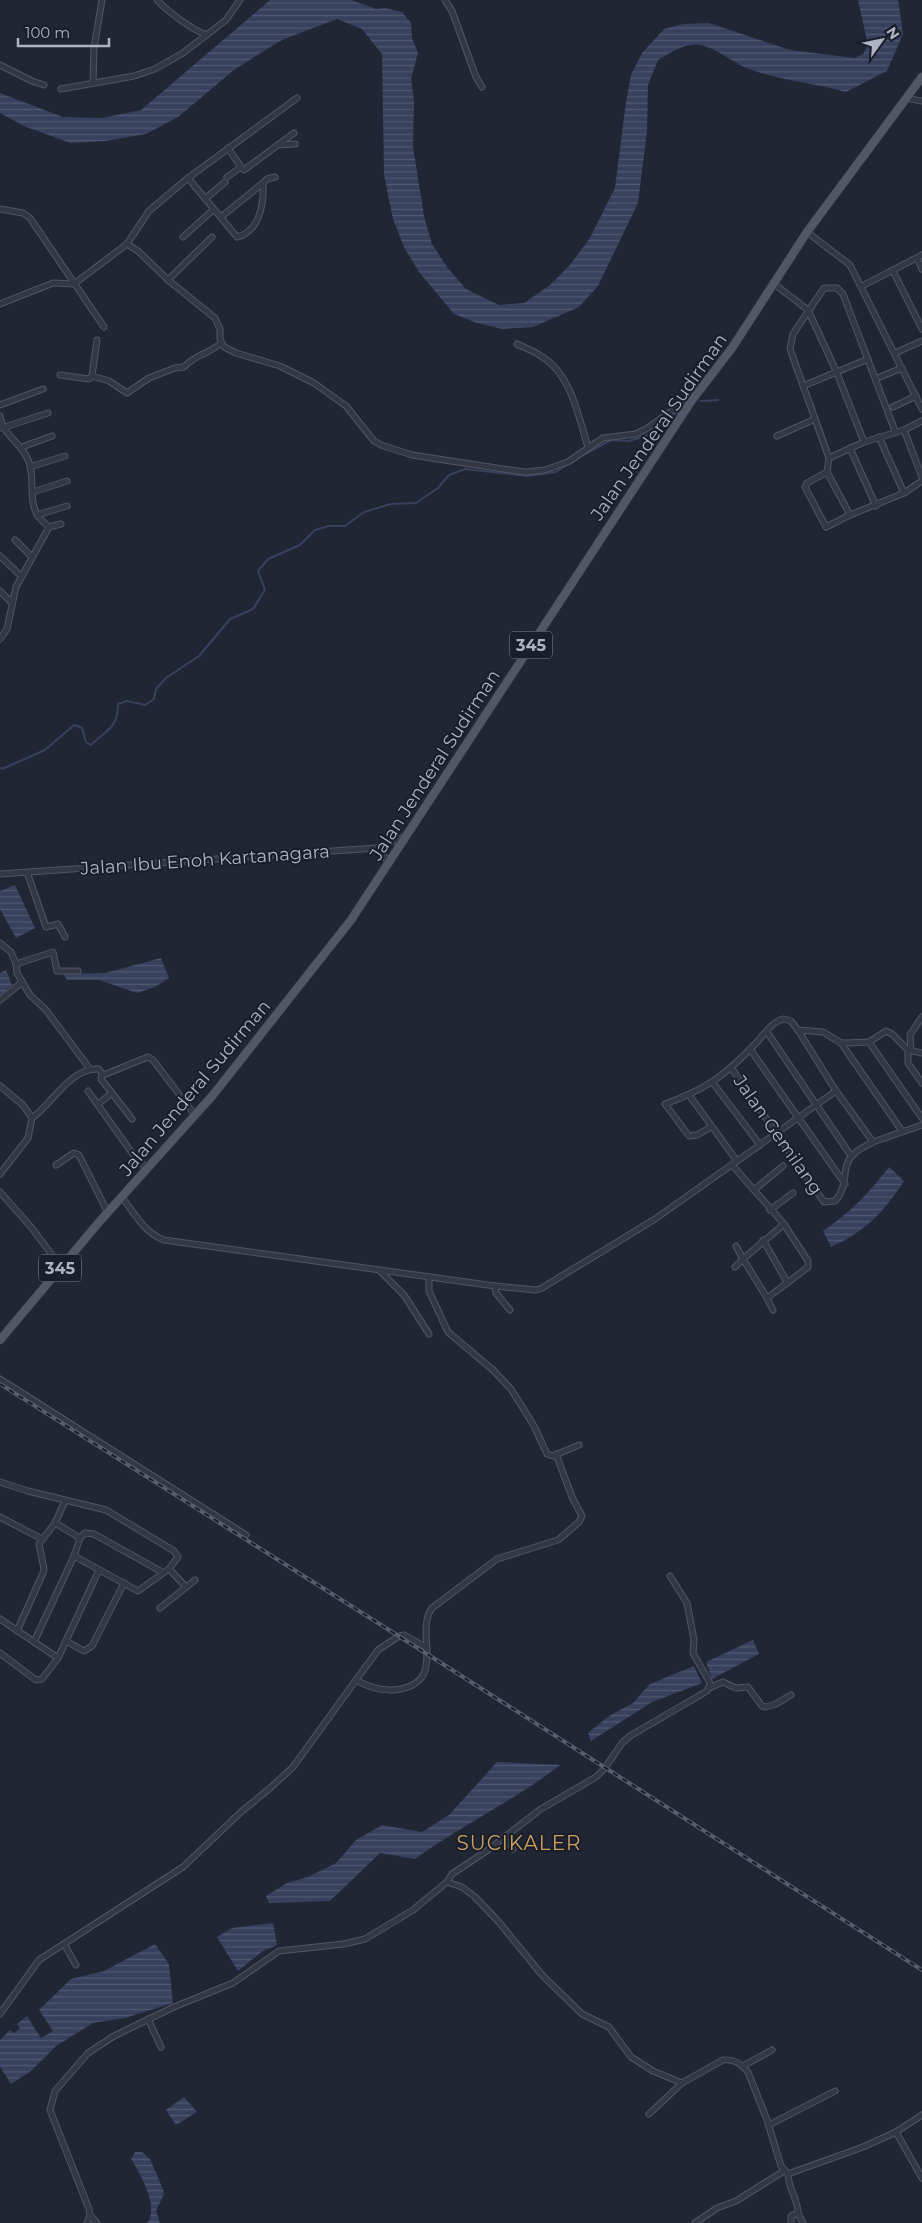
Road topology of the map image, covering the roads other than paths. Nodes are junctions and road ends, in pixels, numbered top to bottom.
1 (102, 0) edge
2 (157, 0) edge
3 (240, 0) edge
4 (445, 0) edge
5 (205, 34) junction
6 (0, 65) edge
7 (922, 77) edge
8 (93, 82) junction
9 (44, 85) dead end
10 (482, 87) dead end
11 (61, 89) dead end
12 (297, 98) dead end
13 (906, 98) junction
14 (922, 101) edge
15 (294, 133) dead end
16 (295, 144) dead end
17 (277, 146) junction
18 (228, 148) junction
19 (241, 167) junction
20 (276, 177) dead end
21 (188, 178) junction
22 (263, 183) junction
23 (205, 199) junction
24 (0, 210) edge
25 (214, 210) junction
26 (221, 217) junction
27 (807, 232) junction
28 (182, 237) dead end
29 (212, 237) dead end
30 (127, 244) junction
31 (919, 257) edge
32 (922, 269) edge
33 (893, 271) junction
34 (168, 280) junction
35 (74, 284) junction
36 (774, 284) junction
37 (862, 286) junction
38 (0, 304) edge
39 (808, 310) junction
40 (104, 327) dead end
41 (922, 329) edge
42 (97, 340) dead end
43 (922, 341) edge
44 (221, 343) junction
45 (517, 344) dead end
46 (895, 354) junction
47 (868, 359) junction
48 (902, 368) junction
49 (837, 372) junction
50 (60, 375) dead end
51 (92, 376) junction
52 (880, 377) dead end
53 (803, 386) junction
54 (43, 389) dead end
55 (916, 396) junction
56 (692, 400) junction
57 (0, 405) edge
58 (894, 407) dead end
59 (922, 409) edge
60 (48, 413) dead end
61 (0, 416) edge
62 (815, 419) junction
63 (922, 421) edge
64 (2, 428) junction
65 (904, 430) junction
66 (895, 431) junction
67 (52, 436) dead end
68 (777, 436) dead end
69 (879, 437) junction
70 (864, 442) junction
71 (22, 447) junction
72 (588, 447) junction
73 (850, 448) junction
74 (65, 456) dead end
75 (829, 458) junction
76 (30, 467) junction
77 (826, 472) junction
78 (922, 479) edge
79 (67, 481) dead end
80 (33, 492) junction
81 (904, 493) junction
82 (67, 506) dead end
83 (876, 506) junction
84 (37, 515) junction
85 (850, 515) junction
86 (60, 524) dead end
87 (49, 528) junction
88 (15, 540) dead end
89 (0, 556) edge
90 (32, 557) junction
91 (21, 576) junction
92 (0, 591) edge
93 (12, 603) junction
94 (0, 626) edge
95 (5, 632) junction
96 (0, 639) edge
97 (408, 836) junction
98 (376, 848) junction
99 (389, 862) junction
100 (27, 872) junction
101 (1, 875) edge
102 (65, 937) dead end
103 (0, 943) edge
104 (16, 964) junction
105 (78, 971) dead end
106 (22, 983) junction
107 (0, 1000) edge
108 (922, 1017) edge
109 (798, 1030) junction
110 (767, 1032) junction
111 (841, 1042) junction
112 (869, 1042) junction
113 (750, 1049) junction
114 (909, 1051) junction
115 (922, 1053) edge
116 (90, 1069) junction
117 (732, 1069) junction
118 (102, 1074) junction
119 (713, 1082) junction
120 (922, 1083) edge
121 (0, 1086) edge
122 (88, 1091) dead end
123 (836, 1091) junction
124 (112, 1093) junction
125 (689, 1095) junction
126 (98, 1104) junction
127 (818, 1104) junction
128 (195, 1115) junction
129 (32, 1118) junction
130 (799, 1118) junction
131 (922, 1118) edge
132 (132, 1119) dead end
133 (922, 1125) edge
134 (711, 1127) junction
135 (902, 1131) junction
136 (778, 1133) junction
137 (873, 1142) junction
138 (760, 1145) junction
139 (852, 1156) junction
140 (735, 1163) junction
141 (56, 1165) dead end
142 (782, 1166) dead end
143 (147, 1169) junction
144 (0, 1174) edge
145 (845, 1184) junction
146 (754, 1190) junction
147 (0, 1192) edge
148 (793, 1192) dead end
149 (122, 1198) junction
150 (770, 1210) junction
151 (108, 1213) junction
152 (784, 1224) junction
153 (763, 1240) junction
154 (736, 1246) dead end
155 (743, 1259) junction
156 (61, 1266) junction
157 (735, 1267) dead end
158 (380, 1270) junction
159 (429, 1277) junction
160 (787, 1282) junction
161 (495, 1286) junction
162 (767, 1298) junction
163 (510, 1310) dead end
164 (773, 1310) dead end
165 (428, 1334) dead end
166 (0, 1340) edge
167 (0, 1379) edge
168 (579, 1445) dead end
169 (556, 1454) junction
170 (0, 1482) edge
171 (66, 1501) junction
172 (0, 1517) edge
173 (55, 1523) junction
174 (246, 1535) dead end
175 (42, 1538) junction
176 (80, 1538) junction
177 (74, 1556) junction
178 (169, 1569) junction
179 (99, 1570) junction
180 (162, 1572) junction
181 (670, 1576) dead end
182 (195, 1580) dead end
183 (124, 1583) junction
184 (186, 1587) junction
185 (160, 1608) dead end
186 (0, 1619) edge
187 (17, 1631) junction
188 (34, 1642) junction
189 (66, 1642) junction
190 (427, 1648) junction
191 (0, 1652) edge
192 (58, 1658) junction
193 (356, 1680) junction
194 (709, 1688) junction
195 (791, 1695) dead end
196 (505, 1836) junction
197 (513, 1849) dead end
198 (447, 1882) junction
199 (64, 1944) junction
200 (76, 1966) dead end
201 (0, 2014) edge
202 (148, 2019) junction
203 (161, 2046) dead end
204 (772, 2050) dead end
205 (743, 2066) junction
206 (682, 2083) junction
207 (835, 2091) dead end
208 (648, 2114) dead end
209 (922, 2114) edge
210 (769, 2125) junction
211 (896, 2132) junction
212 (786, 2172) junction
213 (922, 2178) edge
214 (798, 2213) junction
215 (90, 2215) junction
216 (86, 2223) edge
217 (97, 2223) edge
218 (695, 2223) edge
219 (791, 2223) edge
220 (803, 2223) edge

1 - 8 street
2 - 5 street
3 - 5 street
4 - 10 street
5 - 8 street
6 - 9 street
7 - 13 main road, Jalan Jenderal Sudirman / 345
8 - 11 street
12 - 18 street
13 - 14 street
13 - 27 main road, Jalan Jenderal Sudirman / 345
15 - 17 street
16 - 17 street
17 - 19 street
18 - 19 street
18 - 21 street
19 - 23 street
20 - 22 street
21 - 23 street
21 - 30 street
22 - 26 street
22 - 26 street
23 - 25 street
24 - 35 street
25 - 26 street
25 - 28 street
27 - 36 main road, Jalan Jenderal Sudirman / 345
27 - 37 street
29 - 34 street
30 - 34 street
30 - 35 street
31 - 32 street
31 - 33 street
33 - 37 street
33 - 41 street
34 - 44 street
35 - 38 street
35 - 40 street
36 - 39 street
36 - 56 main road, Jalan Jenderal Sudirman / 345
37 - 46 street
39 - 47 street
39 - 49 street
39 - 53 street
42 - 51 street
43 - 46 street
44 - 51 street
44 - 72 street
45 - 72 street
46 - 48 street
47 - 49 street
47 - 66 street
48 - 52 street
48 - 55 street
49 - 53 street
49 - 70 street
50 - 51 street
53 - 62 street
54 - 57 street
55 - 58 street
55 - 59 street
56 - 72 street
56 - 97 main road, Jalan Jenderal Sudirman / 345
60 - 64 street
61 - 64 street
62 - 68 street
62 - 75 street
63 - 65 street
64 - 71 street
65 - 66 street
65 - 78 street
66 - 69 street
67 - 71 street
69 - 70 street
69 - 81 street
70 - 73 street
71 - 76 street
73 - 75 street
73 - 83 street
74 - 76 street
75 - 77 street
76 - 80 street
77 - 85 street
77 - 85 street
78 - 81 street
79 - 80 street
80 - 84 street
81 - 83 street
82 - 84 street
83 - 85 street
84 - 87 street
86 - 87 street
87 - 90 street
88 - 90 street
89 - 91 street
90 - 91 street
91 - 93 street
92 - 93 street
93 - 95 street
94 - 95 street
95 - 96 street
97 - 98 street, Jalan Ibu Enoh Kartanagara
97 - 99 main road, Jalan Jenderal Sudirman / 345
98 - 99 street
98 - 100 street, Jalan Ibu Enoh Kartanagara
99 - 128 main road, Jalan Jenderal Sudirman / 345
100 - 101 street, Jalan Ibu Enoh Kartanagara
100 - 102 street
103 - 104 street
104 - 105 street
104 - 106 street
106 - 107 street
106 - 116 street
108 - 114 street
109 - 110 street
109 - 111 street
109 - 123 street
110 - 113 street
110 - 127 street
111 - 112 street
111 - 135 street
112 - 114 street
112 - 131 street
113 - 117 street
113 - 130 street
114 - 115 street
114 - 120 street
116 - 118 street
116 - 129 street
117 - 119 street
117 - 136 street, Jalan Gemilang
118 - 124 street
118 - 128 street
119 - 125 street
119 - 138 street
121 - 129 street
122 - 126 street
123 - 127 street
123 - 137 street
124 - 126 street
124 - 132 street
125 - 134 street
125 - 134 street
126 - 143 street
127 - 130 street
127 - 139 street
128 - 143 main road, Jalan Jenderal Sudirman / 345
129 - 144 street
130 - 136 street
130 - 145 street
133 - 135 street
134 - 140 street
135 - 137 street
136 - 138 street
136 - 145 street, Jalan Gemilang
137 - 139 street
138 - 140 street
139 - 145 street
140 - 146 street
140 - 161 street
141 - 151 street
142 - 146 street
143 - 149 main road, Jalan Jenderal Sudirman / 345
146 - 150 street
147 - 156 street
148 - 150 street
149 - 151 main road, Jalan Jenderal Sudirman / 345
149 - 158 street
150 - 152 street
151 - 156 main road, Jalan Jenderal Sudirman / 345
152 - 153 street
152 - 160 street
153 - 155 street
153 - 160 street
154 - 155 street
155 - 157 street
155 - 162 street
156 - 166 main road, Jalan Jenderal Sudirman / 345
158 - 159 street
158 - 165 street
159 - 161 street
159 - 169 street
160 - 162 street
161 - 163 street
162 - 164 street
167 - 174 street
168 - 169 street
169 - 190 street
170 - 171 street
171 - 173 street
171 - 178 street
172 - 175 street
173 - 175 street
173 - 176 street
175 - 187 street
176 - 177 street
176 - 180 street
177 - 179 street
177 - 188 street
178 - 180 street
178 - 184 street
179 - 183 street
179 - 189 street
180 - 183 street
181 - 194 street
182 - 184 street
183 - 189 street
184 - 185 street
186 - 187 street
187 - 188 street
188 - 192 street
189 - 192 street
190 - 193 street
190 - 193 street
191 - 192 street
193 - 199 street
194 - 195 street
194 - 196 street
196 - 197 street
196 - 198 street
198 - 202 street
198 - 206 street
199 - 200 street
199 - 201 street
202 - 203 street
202 - 215 street
204 - 205 street
205 - 206 street
205 - 210 street
206 - 208 street
207 - 210 street
209 - 211 street
210 - 212 street
211 - 212 street
211 - 213 street
212 - 214 street
212 - 218 street
214 - 219 street
214 - 220 street
215 - 216 street
215 - 217 street

